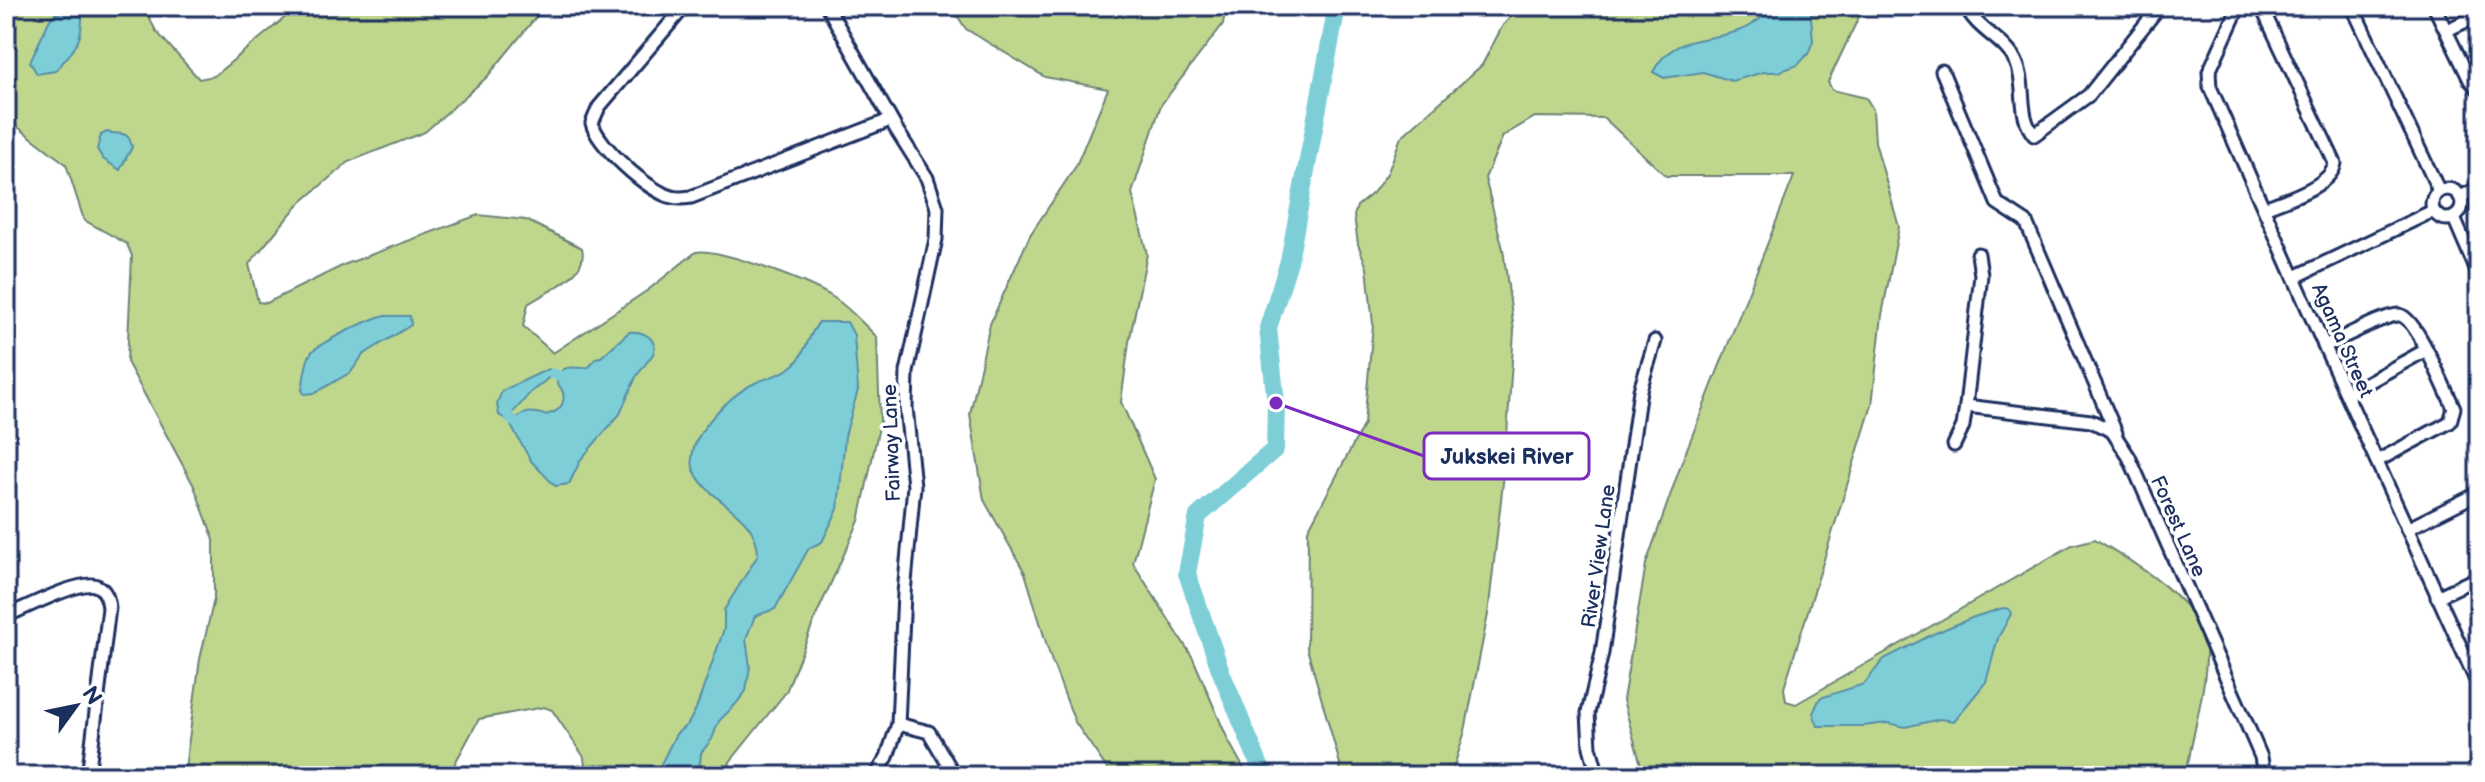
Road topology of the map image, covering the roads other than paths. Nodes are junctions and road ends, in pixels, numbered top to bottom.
1 (685, 6) edge
2 (827, 6) edge
3 (1966, 6) edge
4 (2160, 6) edge
5 (2239, 6) edge
6 (2261, 6) edge
7 (2352, 6) edge
8 (2434, 6) edge
9 (2479, 15) edge
10 (2447, 30) junction
11 (1942, 71) dead end
12 (2479, 90) edge
13 (890, 120) junction
14 (2479, 188) edge
15 (2439, 191) junction
16 (2460, 197) junction
17 (2264, 208) junction
18 (2433, 211) junction
19 (2454, 218) junction
20 (1978, 254) dead end
21 (2479, 276) edge
22 (2295, 277) junction
23 (1655, 341) dead end
24 (2324, 346) junction
25 (2426, 350) junction
26 (2347, 394) junction
27 (1966, 406) junction
28 (2120, 441) junction
29 (1954, 445) dead end
30 (2377, 461) junction
31 (2479, 493) edge
32 (2407, 529) junction
33 (2479, 577) edge
34 (2437, 597) junction
35 (6, 616) edge
36 (2474, 662) edge
37 (2479, 687) edge
38 (898, 724) junction
39 (88, 776) edge
40 (876, 776) edge
41 (955, 776) edge
42 (1598, 776) edge
43 (2264, 776) edge

1 - 13 street
2 - 13 street, Fairway Lane
3 - 4 street
5 - 17 street, Agama Street
6 - 17 street
7 - 15 street
8 - 10 street
9 - 10 street
10 - 12 street
11 - 28 street, Forest Lane
13 - 38 street, Fairway Lane
14 - 16 street
15 - 16 street
15 - 18 street
16 - 19 street
17 - 22 street, Agama Street
18 - 19 street
18 - 22 street
19 - 21 street
20 - 27 street
22 - 24 street, Agama Street
23 - 42 street, River View Lane
24 - 25 street
24 - 26 street, Agama Street
25 - 26 street
25 - 30 street
26 - 30 street, Agama Street
27 - 28 street
27 - 29 street
28 - 43 street, Forest Lane
30 - 32 street, Agama Street
31 - 32 street
32 - 34 street, Agama Street
33 - 34 street
34 - 36 street, Agama Street
35 - 39 street
36 - 37 street, Agama Street
38 - 40 street, Fairway Lane
38 - 41 street

